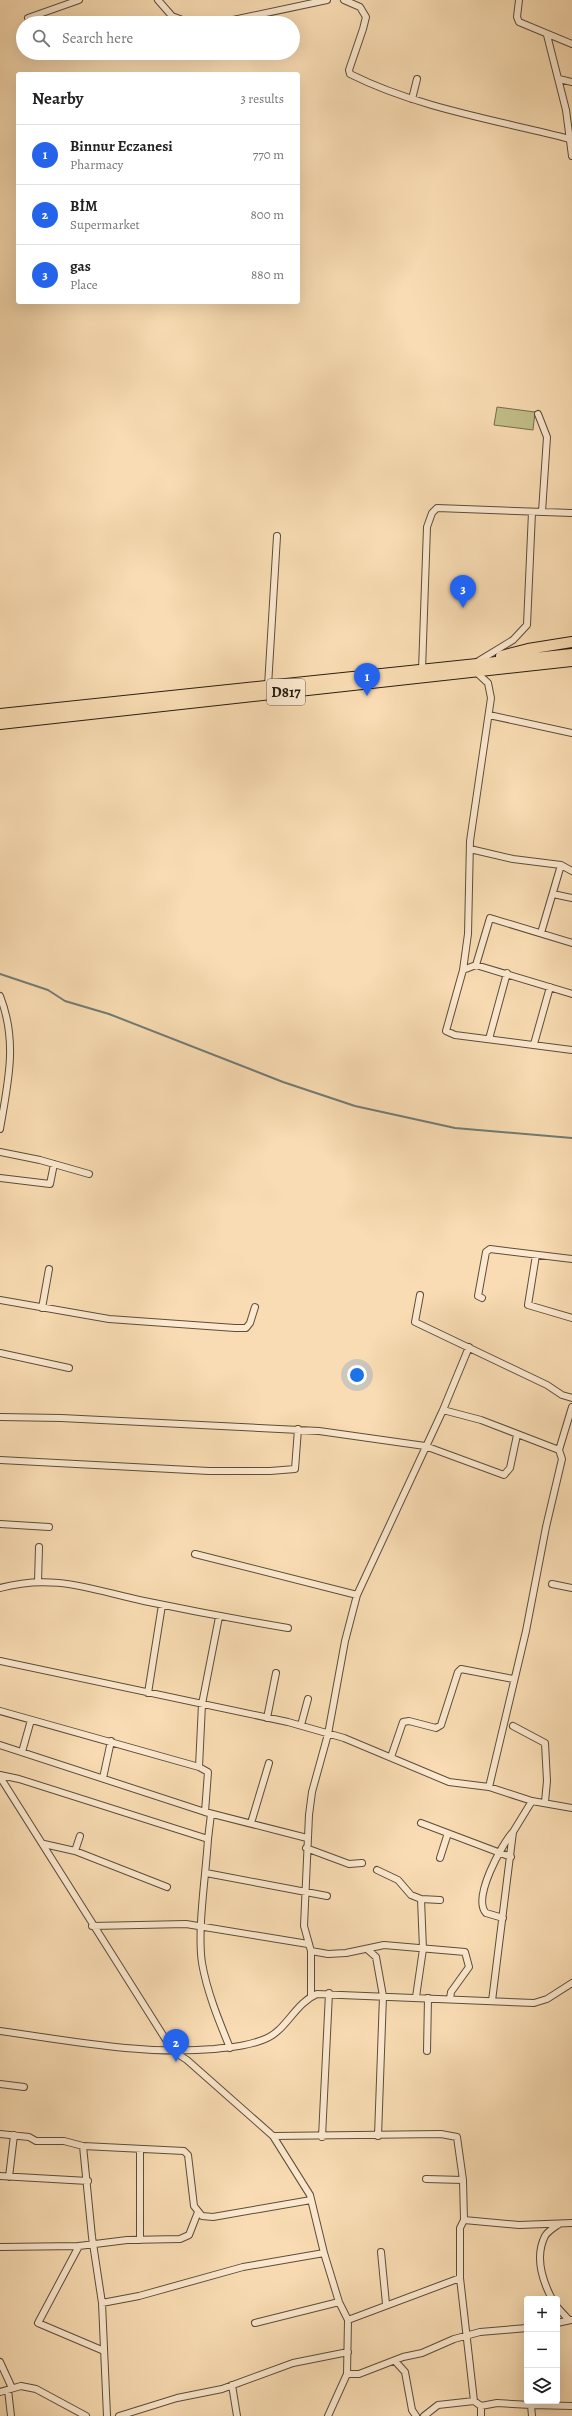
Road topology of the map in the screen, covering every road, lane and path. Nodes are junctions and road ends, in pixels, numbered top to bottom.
1 (79, 0) edge
2 (158, 0) edge
3 (328, 0) edge
4 (344, 0) edge
5 (519, 0) edge
6 (34, 16) edge
7 (172, 16) edge
8 (252, 16) edge
9 (547, 35) junction
10 (572, 44) edge
11 (417, 79) dead end
12 (559, 79) junction
13 (572, 82) edge
14 (412, 99) junction
15 (570, 138) junction
16 (572, 156) edge
17 (538, 414) dead end
18 (532, 512) junction
19 (542, 512) junction
20 (572, 513) edge
21 (276, 536) dead end
22 (572, 642) edge
23 (572, 654) edge
24 (572, 662) edge
25 (475, 668) junction
26 (422, 670) junction
27 (268, 686) junction
28 (0, 714) edge
29 (489, 715) junction
30 (0, 724) edge
31 (572, 733) edge
32 (470, 849) junction
33 (561, 866) junction
34 (572, 871) edge
35 (554, 894) junction
36 (572, 898) edge
37 (541, 933) junction
38 (572, 943) edge
39 (476, 965) junction
40 (463, 970) junction
41 (507, 973) junction
42 (550, 987) junction
43 (572, 994) edge
44 (0, 996) edge
45 (489, 1039) junction
46 (534, 1044) junction
47 (572, 1050) edge
48 (0, 1129) edge
49 (0, 1152) edge
50 (54, 1164) junction
51 (89, 1174) dead end
52 (0, 1178) edge
53 (536, 1255) junction
54 (572, 1259) edge
55 (49, 1269) dead end
56 (420, 1295) dead end
57 (482, 1298) dead end
58 (0, 1300) edge
59 (255, 1307) dead end
60 (42, 1308) junction
61 (572, 1318) edge
62 (469, 1347) junction
63 (0, 1353) edge
64 (69, 1368) dead end
65 (572, 1398) edge
66 (572, 1406) edge
67 (443, 1410) junction
68 (0, 1418) edge
69 (298, 1429) junction
70 (517, 1435) junction
71 (425, 1446) junction
72 (559, 1450) junction
73 (0, 1460) edge
74 (0, 1524) edge
75 (49, 1527) dead end
76 (38, 1547) dead end
77 (195, 1554) dead end
78 (38, 1582) junction
79 (552, 1584) dead end
80 (0, 1588) edge
81 (572, 1588) edge
82 (357, 1595) junction
83 (162, 1605) junction
84 (219, 1617) junction
85 (288, 1628) dead end
86 (0, 1661) edge
87 (276, 1673) dead end
88 (513, 1680) junction
89 (148, 1693) junction
90 (308, 1699) dead end
91 (202, 1704) junction
92 (0, 1711) edge
93 (267, 1718) junction
94 (31, 1720) junction
95 (301, 1725) junction
96 (513, 1726) dead end
97 (328, 1734) junction
98 (111, 1741) junction
99 (0, 1745) edge
100 (22, 1752) junction
101 (392, 1757) junction
102 (269, 1763) dead end
103 (199, 1766) junction
104 (0, 1776) edge
105 (103, 1778) junction
106 (489, 1787) junction
107 (532, 1801) junction
108 (545, 1802) junction
109 (572, 1808) edge
110 (208, 1813) junction
111 (250, 1823) junction
112 (420, 1823) dead end
113 (513, 1832) junction
114 (448, 1833) junction
115 (80, 1836) dead end
116 (307, 1838) junction
117 (208, 1839) junction
118 (44, 1844) junction
119 (306, 1848) junction
120 (75, 1851) junction
121 (499, 1851) junction
122 (511, 1857) junction
123 (440, 1858) dead end
124 (362, 1863) dead end
125 (377, 1870) dead end
126 (206, 1873) junction
127 (167, 1887) dead end
128 (306, 1892) junction
129 (327, 1896) dead end
130 (421, 1899) junction
131 (440, 1900) dead end
132 (503, 1918) junction
133 (92, 1926) junction
134 (202, 1926) junction
135 (308, 1944) junction
136 (367, 1949) junction
137 (423, 1949) junction
138 (311, 1951) junction
139 (572, 1983) edge
140 (329, 1993) junction
141 (383, 1996) junction
142 (311, 1997) junction
143 (416, 1997) junction
144 (428, 1998) junction
145 (450, 1999) junction
146 (492, 2001) junction
147 (0, 2031) edge
148 (230, 2048) junction
149 (173, 2051) junction
150 (188, 2051) junction
151 (427, 2052) dead end
152 (183, 2057) junction
153 (0, 2084) edge
154 (24, 2087) dead end
155 (0, 2134) edge
156 (14, 2135) junction
157 (273, 2136) junction
158 (378, 2136) junction
159 (322, 2137) junction
160 (83, 2146) junction
161 (140, 2150) junction
162 (0, 2176) edge
163 (9, 2177) junction
164 (426, 2179) dead end
165 (463, 2180) junction
166 (88, 2181) junction
167 (312, 2200) junction
168 (198, 2212) junction
169 (464, 2220) junction
170 (572, 2223) edge
171 (559, 2224) junction
172 (140, 2240) junction
173 (94, 2245) junction
174 (78, 2246) junction
175 (0, 2247) edge
176 (381, 2252) dead end
177 (324, 2253) junction
178 (460, 2278) junction
179 (551, 2296) edge
180 (339, 2302) junction
181 (102, 2303) junction
182 (386, 2304) junction
183 (560, 2311) edge
184 (348, 2320) junction
185 (571, 2320) edge
186 (560, 2322) edge
187 (255, 2323) dead end
188 (524, 2328) edge
189 (467, 2335) junction
190 (104, 2351) junction
191 (348, 2352) junction
192 (394, 2360) junction
193 (0, 2362) edge
194 (347, 2374) junction
195 (232, 2385) junction
196 (10, 2389) junction
197 (0, 2392) edge
198 (474, 2401) junction
199 (524, 2404) edge
200 (531, 2404) joint
201 (481, 2406) junction
202 (572, 2406) edge
203 (11, 2416) edge
204 (86, 2416) edge
205 (107, 2416) edge
206 (119, 2416) edge
207 (236, 2416) edge
208 (328, 2416) edge
209 (416, 2416) edge
210 (424, 2416) edge
211 (481, 2416) edge
212 (532, 2416) edge

1 - 6 street
2 - 7 street
3 - 8 street
4 - 14 street
5 - 9 street
9 - 10 street
9 - 12 street
11 - 14 street
12 - 13 street
12 - 15 street
14 - 15 street
15 - 16 street
17 - 19 street
18 - 19 street
18 - 25 street
18 - 26 street
19 - 20 street
21 - 27 street
22 - 25 highway
23 - 25 highway, D817
24 - 25 highway, D817
25 - 26 highway, D817
25 - 29 street
25 - 30 highway, D817
26 - 27 highway, D817
27 - 28 highway, D817
29 - 31 street
29 - 32 street
32 - 33 street
32 - 40 street
33 - 34 street
33 - 35 street
35 - 36 street
35 - 37 street
37 - 38 street
37 - 39 street
39 - 40 street
39 - 41 street
40 - 45 street
41 - 42 street
41 - 45 street
42 - 43 street
42 - 46 street
44 - 48 street
45 - 46 street
46 - 47 street
49 - 50 street
50 - 51 street
50 - 52 street
53 - 54 street
53 - 57 street
53 - 61 street
55 - 60 street
56 - 62 street
58 - 60 street
59 - 60 street
62 - 65 street
62 - 67 street
63 - 64 street
66 - 72 street
67 - 70 street
67 - 71 street
68 - 69 street
69 - 71 street
69 - 73 street
70 - 71 street
70 - 72 street
71 - 82 street
72 - 88 street
74 - 75 street
76 - 78 street
77 - 82 street
78 - 80 street
78 - 83 street
79 - 81 street
82 - 97 street
83 - 84 street
83 - 89 street
84 - 85 street
84 - 91 street
86 - 89 street
87 - 93 street
88 - 101 street
88 - 106 street
89 - 91 street
90 - 95 street
91 - 93 street
91 - 103 street
92 - 94 street
93 - 95 street
94 - 98 street
94 - 100 street
95 - 97 street
96 - 108 street
97 - 101 street
97 - 116 street
98 - 103 street
98 - 105 street
99 - 100 street
100 - 105 street
101 - 106 street
102 - 111 street
103 - 110 street
104 - 117 street
104 - 118 street
105 - 110 street
106 - 107 street
107 - 108 street
107 - 113 street
108 - 109 street
110 - 111 street
110 - 117 street
111 - 116 street
112 - 114 street
113 - 121 street
113 - 122 street
114 - 121 street
114 - 123 street
115 - 120 street
116 - 119 street
117 - 126 street
118 - 120 street
118 - 133 street
119 - 124 street
119 - 128 street
120 - 127 street
121 - 122 street
121 - 132 street
122 - 132 street
125 - 130 street
126 - 128 street
126 - 134 street
128 - 129 street
128 - 135 street
130 - 131 street
130 - 137 street
132 - 146 street
133 - 134 street
133 - 149 street
134 - 135 street
134 - 148 street
135 - 138 street
136 - 137 street
136 - 138 street
136 - 141 street
137 - 143 street
137 - 145 street
138 - 142 street
139 - 146 street
140 - 141 street
140 - 142 street
140 - 159 street
141 - 143 street
141 - 158 street
142 - 148 street
143 - 144 street
144 - 145 street
144 - 151 street
145 - 146 street
147 - 149 street
148 - 150 street
149 - 150 street
149 - 152 street
150 - 152 street
152 - 157 street
153 - 154 street
155 - 156 street
156 - 160 street
156 - 163 street
157 - 159 street
157 - 167 street
158 - 159 street
158 - 165 street
160 - 161 street
160 - 166 street
161 - 168 street
161 - 172 street
162 - 163 street
163 - 166 street
164 - 165 street
165 - 169 street
166 - 173 street
167 - 168 street
167 - 177 street
168 - 172 street
169 - 171 street
169 - 178 street
170 - 171 street
171 - 179 street
172 - 173 street
173 - 174 street
173 - 181 street
174 - 175 street
174 - 190 street
176 - 182 street
177 - 180 street
177 - 181 street
178 - 182 street
178 - 189 street
180 - 184 street
180 - 187 street
181 - 190 street
182 - 184 street
183 - 185 street
184 - 191 street
185 - 186 street
188 - 189 street
189 - 192 street
189 - 198 street
190 - 205 street
191 - 194 street
191 - 195 street
192 - 194 street
192 - 209 street
193 - 196 street
194 - 208 street
195 - 206 street
195 - 207 street
196 - 197 street
196 - 203 street
196 - 204 street
198 - 201 street
198 - 210 street
199 - 201 street
200 - 202 street
200 - 212 street
201 - 211 street

